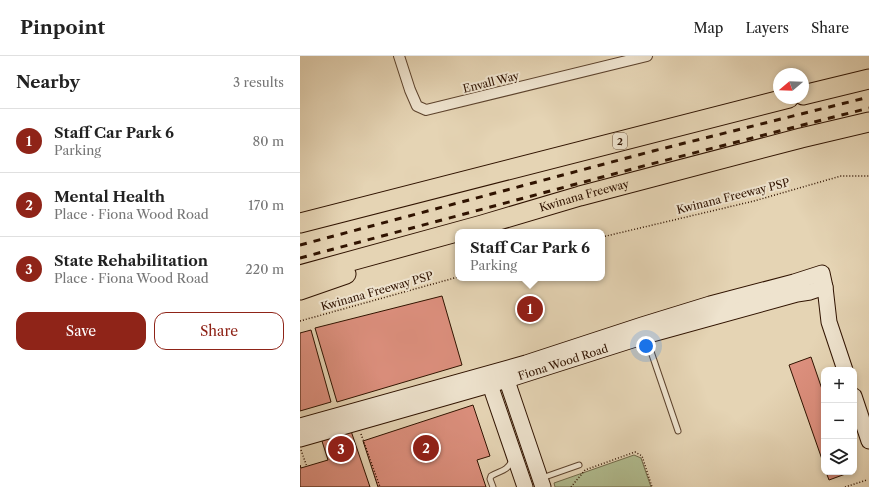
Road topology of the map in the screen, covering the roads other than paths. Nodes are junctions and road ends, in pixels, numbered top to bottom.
1 (398, 56) edge
2 (647, 56) edge
3 (869, 79) edge
4 (809, 94) edge
5 (773, 102) edge
6 (869, 122) edge
7 (450, 184) junction
8 (300, 210) edge
9 (300, 223) edge
10 (482, 225) junction
11 (467, 229) edge
12 (471, 229) edge
13 (455, 232) edge
14 (455, 235) edge
15 (300, 275) edge
16 (808, 285) junction
17 (300, 290) edge
18 (830, 322) junction
19 (644, 330) junction
20 (844, 367) edge
21 (505, 375) junction
22 (488, 379) junction
23 (857, 403) edge
24 (866, 425) edge
25 (300, 426) edge
26 (678, 431) dead end
27 (300, 439) edge
28 (869, 440) edge
29 (514, 457) junction
30 (579, 465) dead end
31 (542, 483) edge
32 (493, 487) edge
33 (525, 487) edge

1 - 2 street, Envall Way
3 - 4 highway
5 - 7 highway, 2
6 - 10 highway, Kwinana Freeway
7 - 8 highway
7 - 9 highway, 2
10 - 11 highway, Kwinana Freeway
10 - 12 highway
13 - 15 highway, Kwinana Freeway
14 - 17 highway
16 - 18 street
16 - 18 street, Fiona Wood Road
16 - 19 street, Fiona Wood Road
18 - 20 street
19 - 21 street, Fiona Wood Road
19 - 26 lane
21 - 22 street, Fiona Wood Road
21 - 31 street
22 - 25 street, Fiona Wood Road
22 - 27 street, Fiona Wood Road
22 - 29 street
23 - 24 street
24 - 28 street
29 - 32 lane
29 - 33 street
30 - 31 lane

